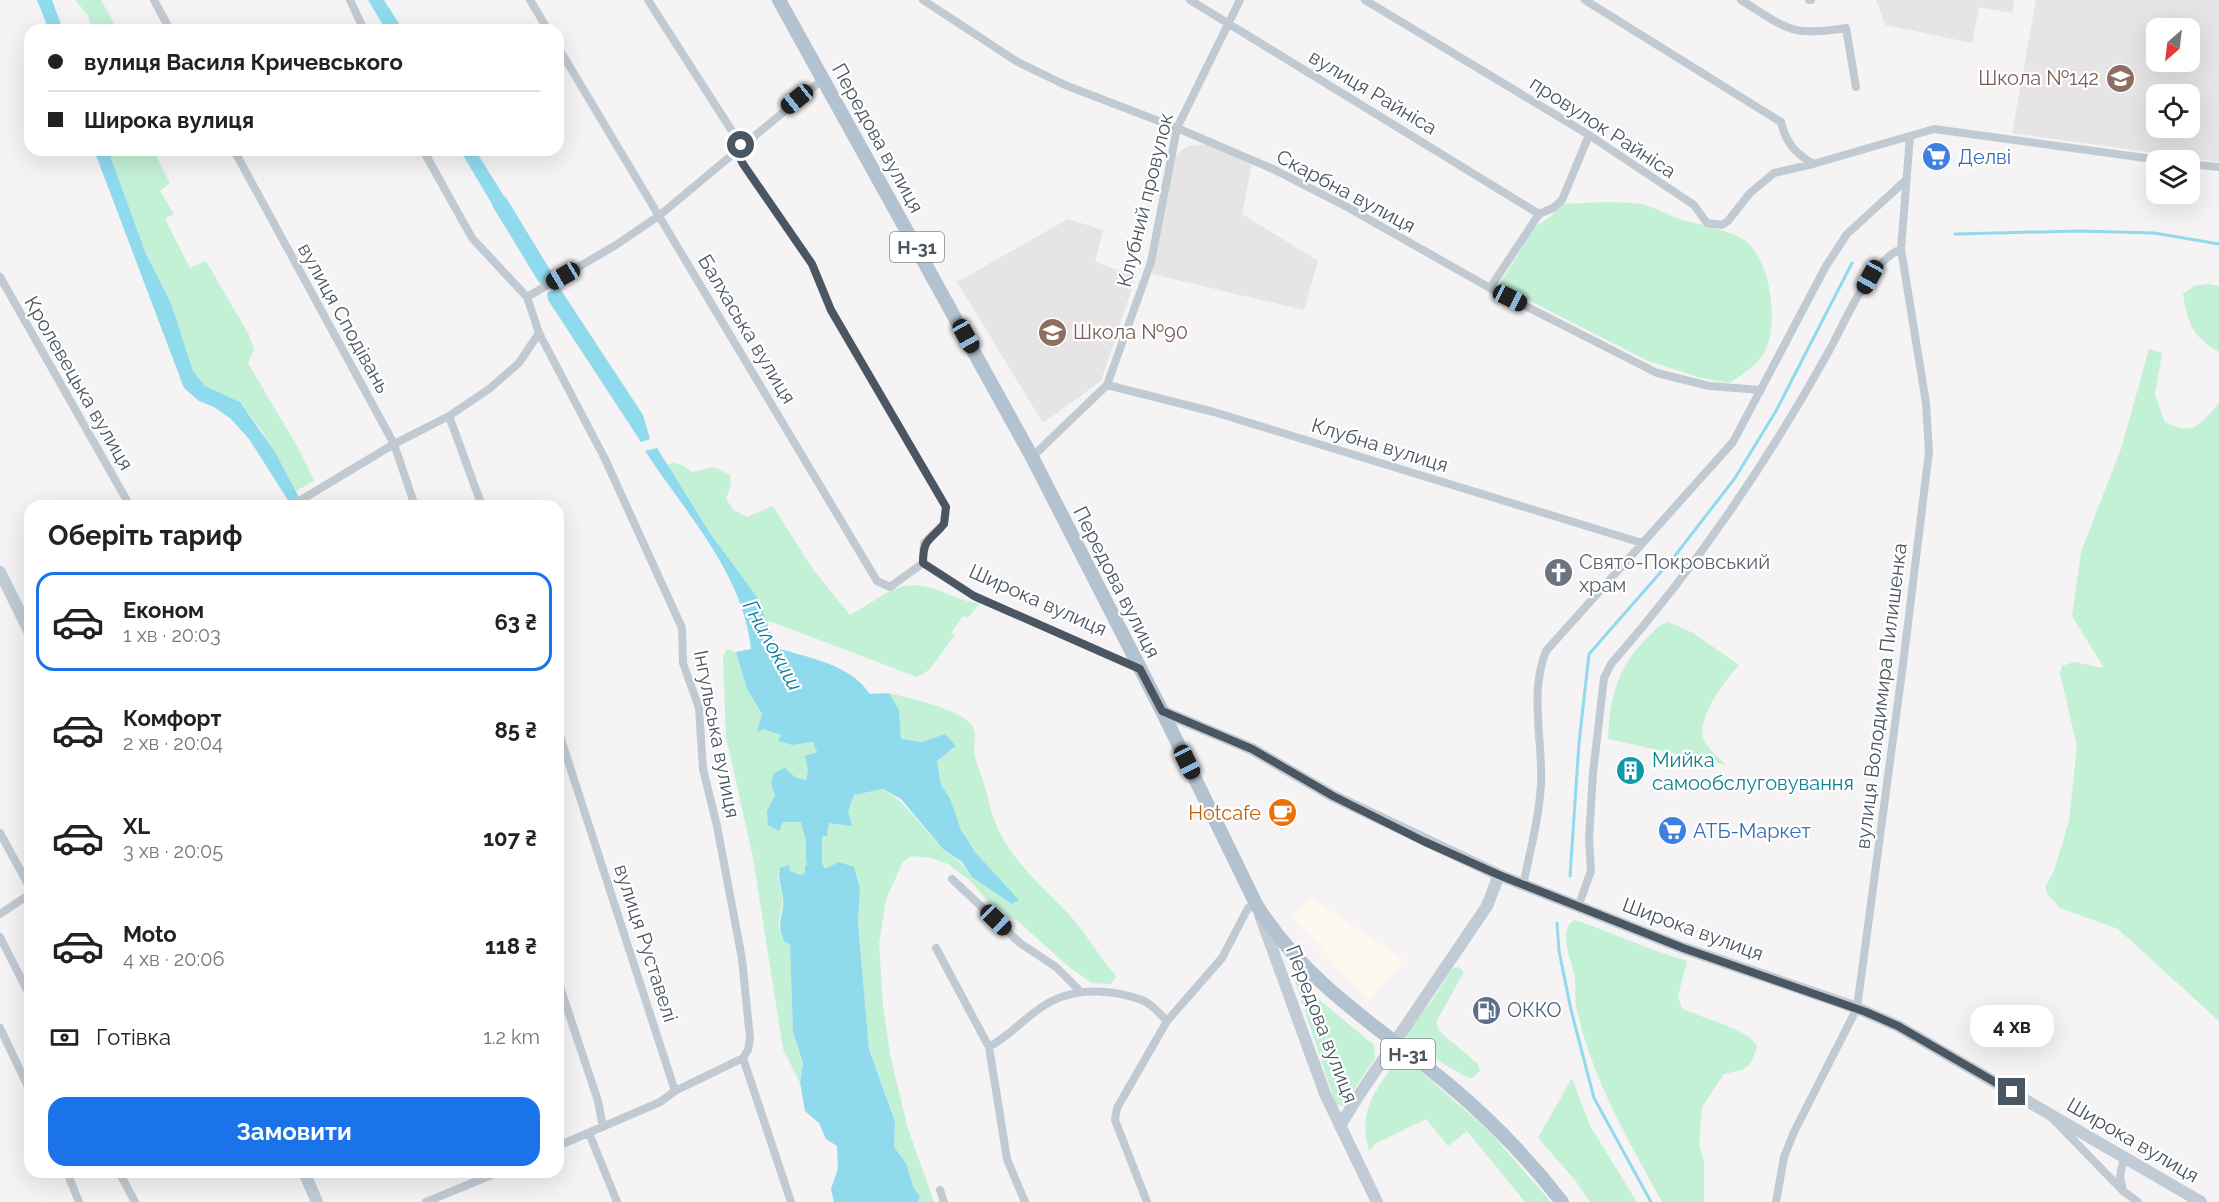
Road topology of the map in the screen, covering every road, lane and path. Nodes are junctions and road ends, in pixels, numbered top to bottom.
1 (154, 0) edge
2 (350, 0) edge
3 (530, 0) edge
4 (648, 0) edge
5 (779, 0) edge
6 (923, 0) edge
7 (1190, 0) edge
8 (1240, 0) edge
9 (1365, 0) edge
10 (1585, 0) edge
11 (1741, 0) edge
12 (1227, 22) junction
13 (167, 24) edge
14 (360, 24) edge
15 (544, 24) edge
16 (564, 57) edge
17 (823, 79) junction
18 (1856, 87) dead end
19 (1177, 128) junction
20 (1589, 135) junction
21 (1910, 136) junction
22 (739, 147) junction
23 (237, 156) edge
24 (426, 156) edge
25 (2146, 158) edge
26 (1813, 164) junction
27 (2200, 165) edge
28 (2219, 167) edge
29 (1905, 180) junction
30 (1539, 214) junction
31 (660, 215) junction
32 (1901, 249) junction
33 (0, 277) edge
34 (1490, 288) junction
35 (527, 297) junction
36 (538, 333) junction
37 (1107, 385) junction
38 (1761, 390) junction
39 (449, 416) junction
40 (394, 444) junction
41 (1032, 457) junction
42 (127, 500) edge
43 (301, 500) edge
44 (413, 500) edge
45 (480, 500) edge
46 (1642, 543) junction
47 (923, 563) junction
48 (0, 572) edge
49 (24, 621) edge
50 (1140, 669) junction
51 (1162, 711) junction
52 (564, 748) edge
53 (0, 833) edge
54 (1499, 875) junction
55 (24, 877) edge
56 (952, 879) dead end
57 (1523, 885) junction
58 (24, 898) edge
59 (1257, 906) junction
60 (1578, 907) junction
61 (0, 914) edge
62 (0, 937) edge
63 (936, 948) dead end
64 (24, 984) edge
65 (1080, 991) junction
66 (564, 999) edge
67 (1857, 1008) junction
68 (1167, 1021) junction
69 (0, 1028) edge
70 (1395, 1044) junction
71 (989, 1047) junction
72 (743, 1058) junction
73 (24, 1078) edge
74 (675, 1091) junction
75 (2049, 1114) junction
76 (603, 1126) junction
77 (1340, 1126) junction
78 (589, 1133) junction
79 (564, 1143) edge
80 (2124, 1158) junction
81 (69, 1178) edge
82 (123, 1178) edge
83 (307, 1178) edge
84 (487, 1178) edge
85 (940, 1190) dead end
86 (2123, 1191) junction
87 (446, 1198) edge
88 (79, 1202) edge
89 (135, 1202) edge
90 (317, 1202) edge
91 (426, 1202) edge
92 (617, 1202) edge
93 (791, 1202) edge
94 (944, 1202) edge
95 (1025, 1202) edge
96 (1147, 1202) edge
97 (1377, 1202) edge
98 (1562, 1202) edge
99 (1776, 1202) edge
100 (2138, 1202) edge
101 (2201, 1202) edge

1 - 13 street
2 - 14 street
3 - 15 street
4 - 22 street
5 - 17 main road, Передова вулиця / Н-31
6 - 19 street, Скарбна вулиця
7 - 12 street, вулиця Райніса
8 - 12 street, Клубний провулок
9 - 20 street, провулок Райніса
10 - 26 street
11 - 18 street
12 - 19 street, Клубний провулок
12 - 30 street, вулиця Райніса
16 - 31 street, Балхаська вулиця
17 - 22 street
17 - 41 main road, Передова вулиця / Н-31
19 - 34 street, Скарбна вулиця
19 - 37 street, Клубний провулок
20 - 26 street, провулок Райніса
20 - 30 street
21 - 25 street
21 - 26 street
21 - 29 street, вулиця Володимира Пилишенка
22 - 31 street
22 - 47 street
23 - 40 street, вулиця Сподівань
24 - 35 street, Інгульська вулиця
27 - 28 street
29 - 32 street, вулиця Володимира Пилишенка
29 - 38 street
30 - 34 street
31 - 35 street
31 - 47 street, Балхаська вулиця
32 - 60 street
32 - 67 street, вулиця Володимира Пилишенка
33 - 42 street, Кролевецька вулиця
34 - 38 street, Скарбна вулиця
35 - 36 street, Інгульська вулиця
36 - 39 street
36 - 72 street, Інгульська вулиця
37 - 41 street, Клубний провулок
37 - 46 street, Клубна вулиця
38 - 46 street
39 - 40 street
39 - 45 street
40 - 43 street
40 - 44 street, вулиця Сподівань
41 - 50 main road, Передова вулиця / Н-31
46 - 57 street
47 - 50 street, Широка вулиця
48 - 49 main road
50 - 51 main road, Передова вулиця / Н-31
51 - 54 main road, Широка вулиця
51 - 59 main road, Передова вулиця / Н-31
52 - 74 street, вулиця Руставелі
53 - 55 street
54 - 57 main road, Широка вулиця
54 - 70 main road
56 - 65 street
57 - 60 main road, Широка вулиця
58 - 61 street
59 - 68 street
59 - 70 main road, Н-31
59 - 77 main road, Передова вулиця
60 - 67 main road, Широка вулиця
62 - 64 street
63 - 71 street
65 - 68 street
65 - 71 street
66 - 76 street
67 - 75 main road, Широка вулиця
67 - 99 street, вулиця Володимира Пилишенка
68 - 96 street
69 - 73 street
70 - 77 main road
70 - 98 main road, Н-31
71 - 95 street
72 - 74 street
72 - 93 street
74 - 76 street
75 - 80 main road, Широка вулиця
75 - 86 street
76 - 78 street
77 - 97 main road, Передова вулиця
78 - 79 street
78 - 92 street
80 - 86 street
80 - 101 main road, Широка вулиця
81 - 88 street
82 - 89 street
83 - 90 main road
84 - 87 street
85 - 94 street
86 - 100 street
87 - 91 street

